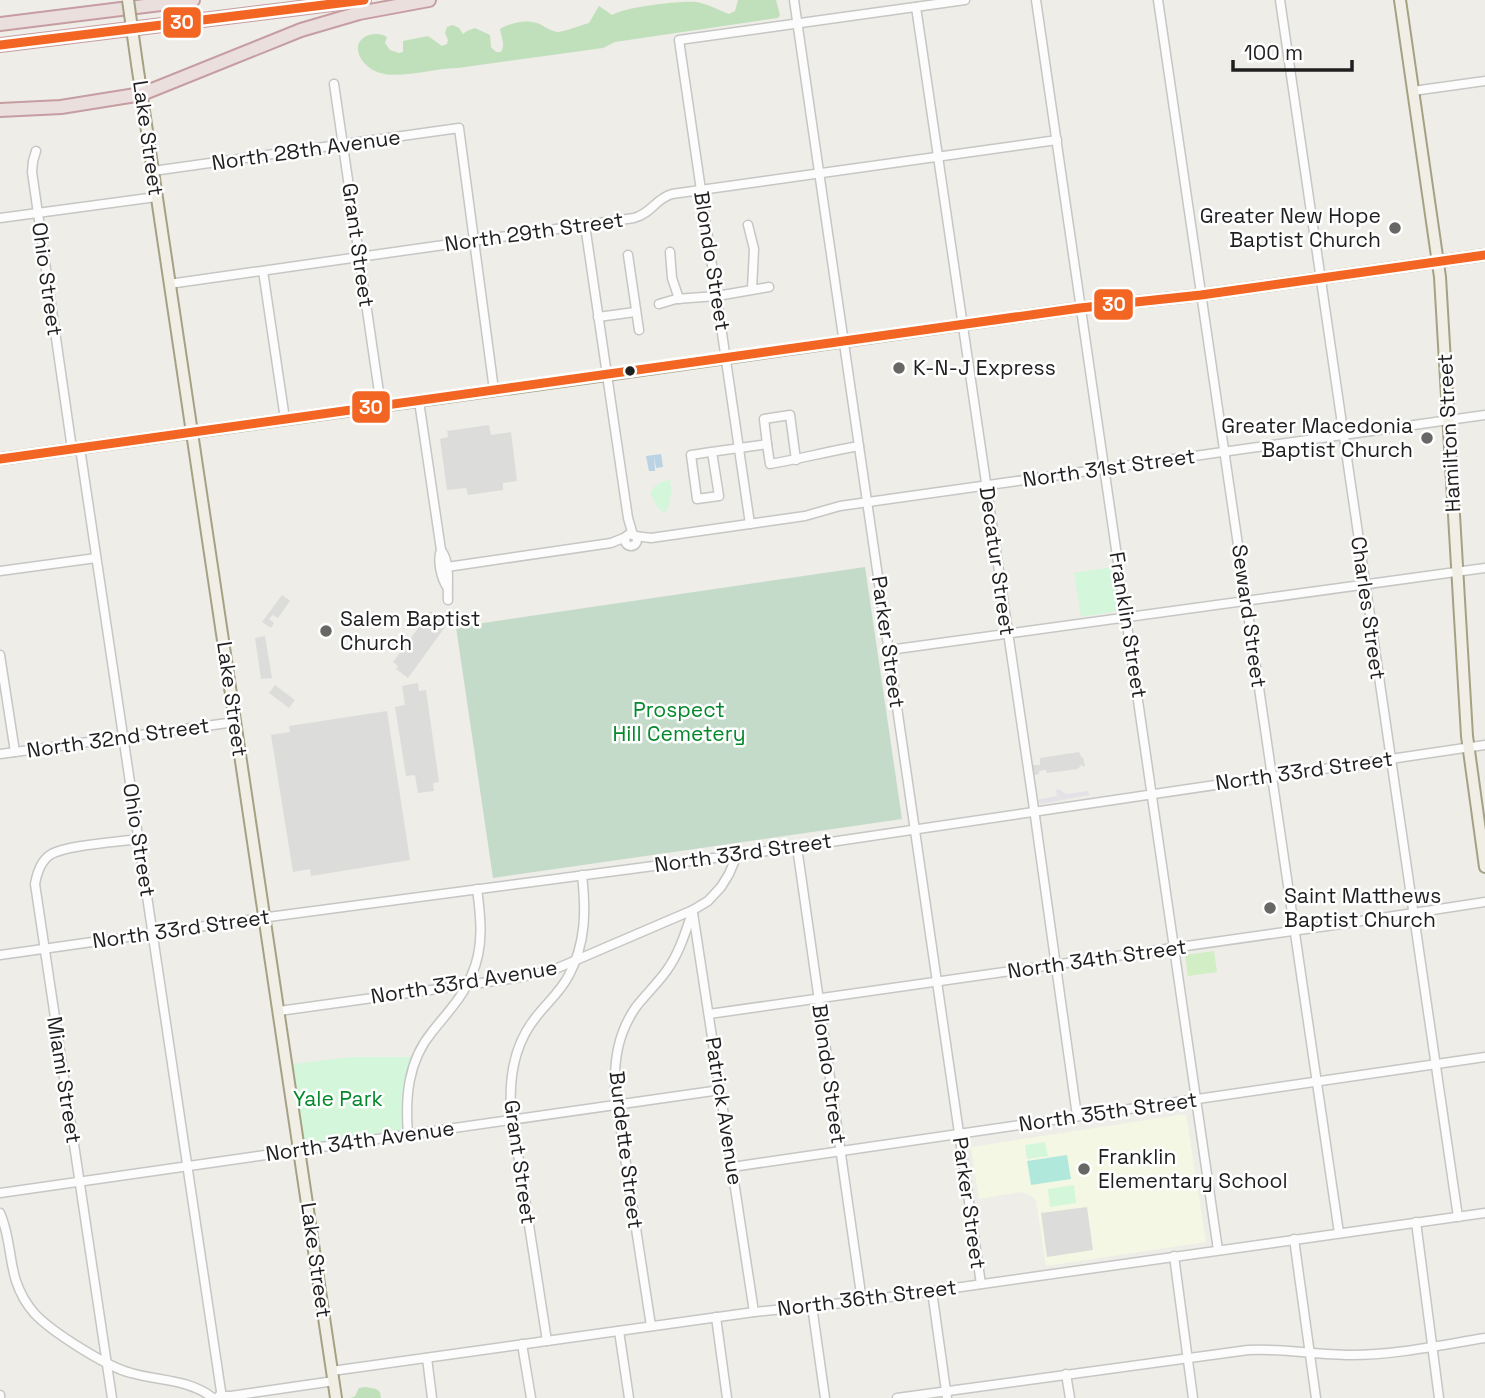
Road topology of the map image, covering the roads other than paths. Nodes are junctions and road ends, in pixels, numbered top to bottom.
1 (128, 0) edge
2 (193, 0) edge
3 (364, 0) edge
4 (429, 0) edge
5 (793, 0) edge
6 (965, 0) edge
7 (1036, 0) edge
8 (1158, 0) edge
9 (1280, 0) edge
10 (1399, 0) edge
11 (916, 7) junction
12 (797, 23) junction
13 (0, 24) edge
14 (0, 45) edge
15 (1485, 80) edge
16 (334, 84) dead end
17 (1413, 91) junction
18 (142, 94) junction
19 (0, 110) edge
20 (1057, 141) junction
21 (344, 144) junction
22 (37, 151) dead end
23 (938, 158) junction
24 (153, 171) junction
25 (819, 174) junction
26 (701, 190) junction
27 (156, 197) junction
28 (38, 213) junction
29 (0, 218) edge
30 (585, 225) junction
31 (748, 225) dead end
32 (475, 241) junction
33 (670, 251) dead end
34 (628, 255) dead end
35 (1485, 255) edge
36 (360, 257) junction
37 (1438, 261) junction
38 (264, 271) junction
39 (1320, 278) junction
40 (169, 284) junction
41 (769, 287) dead end
42 (752, 289) junction
43 (1201, 295) junction
44 (717, 296) junction
45 (679, 299) junction
46 (659, 304) dead end
47 (1080, 308) junction
48 (635, 312) junction
49 (598, 317) junction
50 (962, 324) junction
51 (639, 330) dead end
52 (844, 341) junction
53 (726, 358) junction
54 (606, 375) junction
55 (494, 390) junction
56 (419, 401) junction
57 (381, 406) junction
58 (1485, 415) edge
59 (285, 419) junction
60 (1448, 421) junction
61 (192, 432) junction
62 (1343, 436) junction
63 (767, 444) junction
64 (859, 446) junction
65 (739, 448) junction
66 (76, 449) junction
67 (712, 452) junction
68 (1224, 452) junction
69 (0, 459) edge
70 (796, 460) junction
71 (1104, 469) junction
72 (986, 485) junction
73 (867, 503) junction
74 (750, 524) junction
75 (631, 539) junction
76 (441, 550) junction
77 (96, 558) junction
78 (447, 567) junction
79 (1485, 568) edge
80 (0, 572) edge
81 (1458, 572) junction
82 (1365, 584) junction
83 (447, 587) junction
84 (448, 600) dead end
85 (1247, 600) junction
86 (1126, 617) junction
87 (1008, 634) junction
88 (889, 650) junction
89 (0, 655) edge
90 (235, 722) junction
91 (123, 737) junction
92 (1485, 745) edge
93 (1468, 747) junction
94 (15, 752) junction
95 (0, 754) edge
96 (1390, 758) junction
97 (1272, 776) junction
98 (1153, 793) junction
99 (1034, 811) junction
100 (915, 829) junction
101 (139, 839) junction
102 (797, 847) junction
103 (737, 855) junction
104 (1485, 867) edge
105 (582, 875) junction
106 (477, 889) junction
107 (1485, 902) edge
108 (693, 910) junction
109 (1413, 912) junction
110 (265, 918) junction
111 (1294, 930) junction
112 (153, 933) junction
113 (1175, 947) junction
114 (44, 949) junction
115 (0, 955) edge
116 (575, 962) junction
117 (1056, 964) junction
118 (937, 981) junction
119 (468, 985) junction
120 (818, 998) junction
121 (279, 1011) junction
122 (709, 1013) junction
123 (1485, 1057) edge
124 (1435, 1064) junction
125 (1317, 1081) junction
126 (720, 1090) junction
127 (1197, 1099) junction
128 (617, 1105) junction
129 (1077, 1116) junction
130 (513, 1119) junction
131 (408, 1134) junction
132 (959, 1134) junction
133 (299, 1150) junction
134 (841, 1151) junction
135 (188, 1167) junction
136 (732, 1167) junction
137 (79, 1182) junction
138 (0, 1193) edge
139 (0, 1213) edge
140 (1485, 1213) edge
141 (1458, 1217) junction
142 (1416, 1222) junction
143 (1339, 1233) junction
144 (1294, 1239) junction
145 (1218, 1250) junction
146 (1174, 1256) junction
147 (981, 1284) junction
148 (932, 1291) junction
149 (862, 1301) junction
150 (812, 1306) junction
151 (754, 1311) junction
152 (716, 1317) junction
153 (651, 1326) junction
154 (619, 1331) junction
155 (1485, 1338) edge
156 (547, 1341) junction
157 (522, 1344) junction
158 (1432, 1346) junction
159 (1309, 1352) junction
160 (1188, 1357) junction
161 (426, 1358) junction
162 (106, 1363) junction
163 (1066, 1374) junction
164 (333, 1376) junction
165 (946, 1395) edge
166 (217, 1397) edge
167 (112, 1398) edge
168 (336, 1398) edge
169 (432, 1398) edge
170 (531, 1398) edge
171 (629, 1398) edge
172 (727, 1398) edge
173 (825, 1398) edge
174 (897, 1398) edge
175 (1070, 1398) edge
176 (1193, 1398) edge
177 (1316, 1398) edge
178 (1439, 1398) edge

1 - 18 main road, Lake Street, bridge
2 - 13 highway
3 - 14 highway
4 - 18 highway
5 - 12 street, Parker Street
6 - 11 street
7 - 20 street, Franklin Street
8 - 43 street, Seward Street
9 - 39 street, Charles Street
10 - 17 main road, Hamilton Street
11 - 12 street
11 - 23 street, Decatur Street
12 - 25 street, Parker Street
12 - 26 street, Blondo Street
15 - 17 street
16 - 21 street, Grant Street
17 - 37 main road, Hamilton Street
18 - 19 highway
18 - 24 main road, Lake Street
20 - 23 street, North 29th Street
20 - 47 street, Franklin Street
21 - 24 street, North 28th Avenue
21 - 32 street, North 28th Avenue
21 - 36 street, Grant Street
22 - 28 street, Ohio Street
23 - 25 street, North 29th Street
23 - 50 street, Decatur Street
24 - 27 main road, Lake Street
25 - 26 street, North 29th Street
25 - 52 street, Parker Street
26 - 30 street, North 29th Street
26 - 44 street, Blondo Street
27 - 28 street
27 - 40 main road, Lake Street
28 - 29 street
28 - 66 street, Ohio Street
30 - 32 street, North 29th Street
30 - 49 street
31 - 42 street
32 - 36 street, North 29th Street
32 - 55 street
33 - 45 street
34 - 48 street
35 - 37 main road
36 - 38 street, North 29th Street
36 - 57 street, Grant Street
37 - 39 main road
37 - 60 main road, Hamilton Street
38 - 40 street, North 29th Street
38 - 59 street
39 - 43 main road
39 - 62 street, Charles Street
40 - 61 main road, Lake Street
41 - 42 street
42 - 44 street
43 - 47 main road
43 - 68 street, Seward Street
44 - 45 street
44 - 53 street, Blondo Street
45 - 46 street
47 - 50 main road
47 - 71 street, Franklin Street
48 - 49 street
48 - 51 street
49 - 54 street
50 - 52 main road
50 - 72 street, Decatur Street
52 - 53 main road
52 - 64 street, Parker Street
53 - 54 main road
53 - 65 street, Blondo Street
54 - 55 main road
54 - 75 street
55 - 56 main road
56 - 57 main road
56 - 76 street
57 - 59 main road
58 - 60 street, North 31st Street
59 - 61 main road
60 - 62 street, North 31st Street
60 - 81 main road, Hamilton Street
61 - 66 main road
61 - 90 main road, Lake Street
62 - 68 street, North 31st Street
62 - 82 street, Charles Street
63 - 65 street
63 - 70 street
63 - 70 street
64 - 70 street
64 - 73 street, Parker Street
65 - 67 street
65 - 74 street, Blondo Street
66 - 69 main road
66 - 77 street, Ohio Street
67 - 67 street
68 - 71 street, North 31st Street
68 - 85 street, Seward Street
71 - 72 street, North 31st Street
71 - 86 street, Franklin Street
72 - 73 street, North 31st Street
72 - 87 street, Decatur Street
73 - 74 street, North 31st Street
73 - 88 street, Parker Street
74 - 75 street, North 31st Street
75 - 78 street, North 31st Street
76 - 78 street
76 - 83 street
77 - 80 street
77 - 91 street, Ohio Street
78 - 83 street
79 - 81 street
81 - 82 street
81 - 93 main road, Hamilton Street
82 - 85 street
82 - 96 street, Charles Street
83 - 84 street
85 - 86 street
85 - 97 street, Seward Street
86 - 87 street
86 - 98 street, Franklin Street
87 - 88 street
87 - 99 street, Decatur Street
88 - 100 street, Parker Street
89 - 94 street
90 - 91 street, North 32nd Street
90 - 110 main road, Lake Street
91 - 94 street, North 32nd Street
91 - 101 street, Ohio Street
92 - 93 street, North 33rd Street
93 - 96 street, North 33rd Street
93 - 104 main road, Hamilton Street
94 - 95 street, North 32nd Street
96 - 97 street, North 33rd Street
96 - 109 street, Charles Street
97 - 98 street, North 33rd Street
97 - 111 street, Seward Street
98 - 99 street, North 33rd Street
98 - 113 street, Franklin Street
99 - 100 street, North 33rd Street
99 - 117 street, Decatur Street
100 - 102 street, North 33rd Street
100 - 118 street, Parker Street
101 - 112 street, Ohio Street
101 - 114 street, Miami Street
102 - 103 street, North 33rd Street
102 - 120 street, Blondo Street
103 - 105 street, North 33rd Street
103 - 108 street, North 33rd Avenue
105 - 106 street, North 33rd Street
105 - 116 street, Grant Street
106 - 110 street, North 33rd Street
106 - 119 street
107 - 109 street, North 34th Street
108 - 116 street, North 33rd Avenue
108 - 122 street, Patrick Avenue
108 - 128 street, Burdette Street
109 - 111 street, North 34th Street
109 - 124 street, Charles Street
110 - 112 street, North 33rd Street
110 - 121 main road, Lake Street
111 - 113 street, North 34th Street
111 - 125 street, Seward Street
112 - 114 street, North 33rd Street
112 - 135 street, Ohio Street
113 - 117 street, North 34th Street
113 - 127 street, Franklin Street
114 - 115 street, North 33rd Street
114 - 137 street, Miami Street
116 - 119 street, North 33rd Avenue
116 - 130 street, Grant Street
117 - 118 street, North 34th Street
117 - 129 street, Decatur Street
118 - 120 street, North 34th Street
118 - 132 street, Parker Street
119 - 121 street, North 33rd Avenue
119 - 131 street
120 - 122 street, North 34th Street
120 - 134 street, Blondo Street
121 - 133 main road, Lake Street
122 - 126 street, Patrick Avenue
123 - 124 street, North 35th Street
124 - 125 street, North 35th Street
124 - 141 street, Charles Street
125 - 127 street, North 35th Street
125 - 143 street, Seward Street
126 - 128 street, North 34th Avenue
126 - 136 street, Patrick Avenue
127 - 129 street, North 35th Street
127 - 145 street, Franklin Street
128 - 130 street, North 34th Avenue
128 - 153 street, Burdette Street
129 - 132 street, North 35th Street
130 - 131 street, North 34th Avenue
130 - 156 street, Grant Street
131 - 133 street, North 34th Avenue
132 - 134 street, North 35th Street
132 - 147 street, Parker Street
133 - 135 street, North 34th Avenue
133 - 164 main road, Lake Street
134 - 136 street, North 35th Street
134 - 149 street, Blondo Street
135 - 137 street, North 34th Avenue
135 - 166 street, Ohio Street
136 - 151 street, Patrick Avenue
137 - 138 street, North 34th Avenue
137 - 162 street, Miami Street
139 - 162 street
140 - 141 street, North 36th Street
141 - 142 street, North 36th Street
142 - 143 street, North 36th Street
142 - 158 street
143 - 144 street, North 36th Street
144 - 145 street, North 36th Street
144 - 159 street
145 - 146 street, North 36th Street
146 - 147 street, North 36th Street
146 - 160 street
147 - 148 street, North 36th Street
148 - 149 street, North 36th Street
148 - 165 street
149 - 150 street, North 36th Street
150 - 151 street, North 36th Street
150 - 173 street
151 - 152 street, North 36th Street
152 - 153 street, North 36th Street
152 - 172 street
153 - 154 street, North 36th Street
154 - 156 street, North 36th Street
154 - 171 street
155 - 158 street
156 - 157 street, North 36th Street
157 - 161 street, North 36th Street
157 - 170 street
158 - 159 street
158 - 178 street
159 - 160 street
159 - 177 street
160 - 163 street
160 - 176 street
161 - 164 street, North 36th Street
161 - 169 street
162 - 166 street
162 - 167 street, Miami Street
163 - 165 street
163 - 175 street
164 - 166 street, North 36th Street
164 - 168 main road, Lake Street
165 - 174 street

